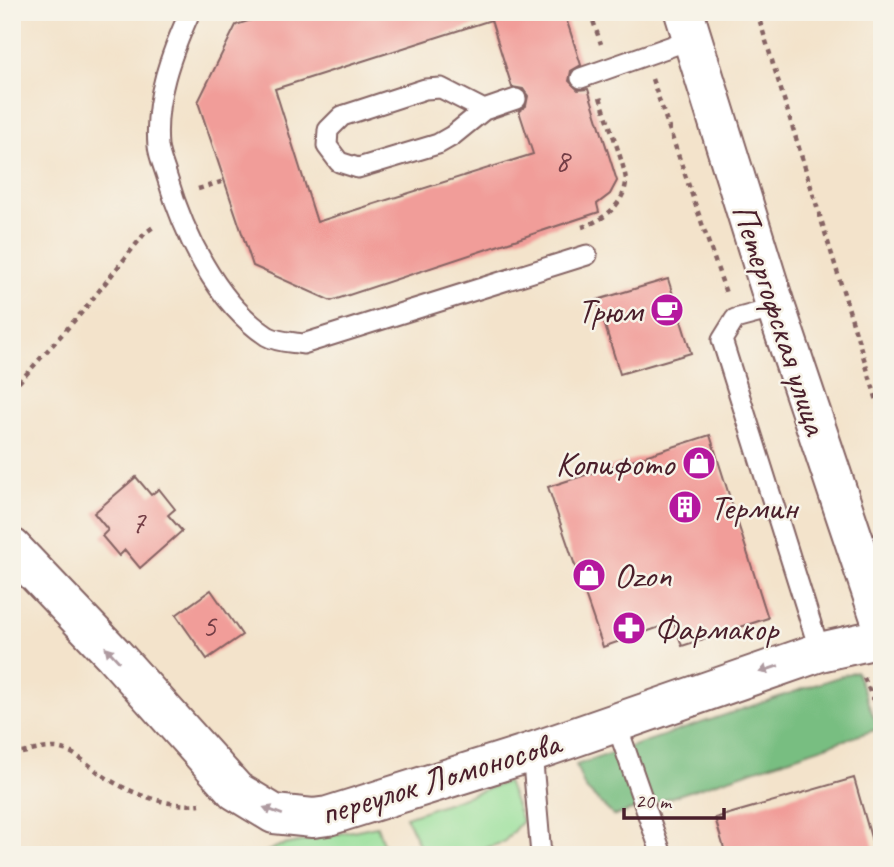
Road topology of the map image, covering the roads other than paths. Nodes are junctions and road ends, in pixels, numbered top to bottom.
1 (190, 12) edge
2 (688, 26) edge
3 (594, 73) road end
4 (516, 99) dead end
5 (484, 110) junction
6 (587, 256) road end
7 (776, 308) junction
8 (12, 548) edge
9 (882, 623) edge
10 (882, 638) edge
11 (820, 652) junction
12 (616, 723) junction
13 (532, 752) junction
14 (541, 855) edge
15 (662, 855) edge

1 - 6 lane
2 - 3 lane
2 - 7 street, Петергофская улица
4 - 5 lane
5 - 5 lane
7 - 9 street, Петергофская улица
7 - 11 lane
13 -> 8 street, переулок Ломоносова
10 - 11 street, переулок Ломоносова
11 -> 12 street, переулок Ломоносова
12 - 13 street, переулок Ломоносова
12 - 15 lane
13 - 14 lane

